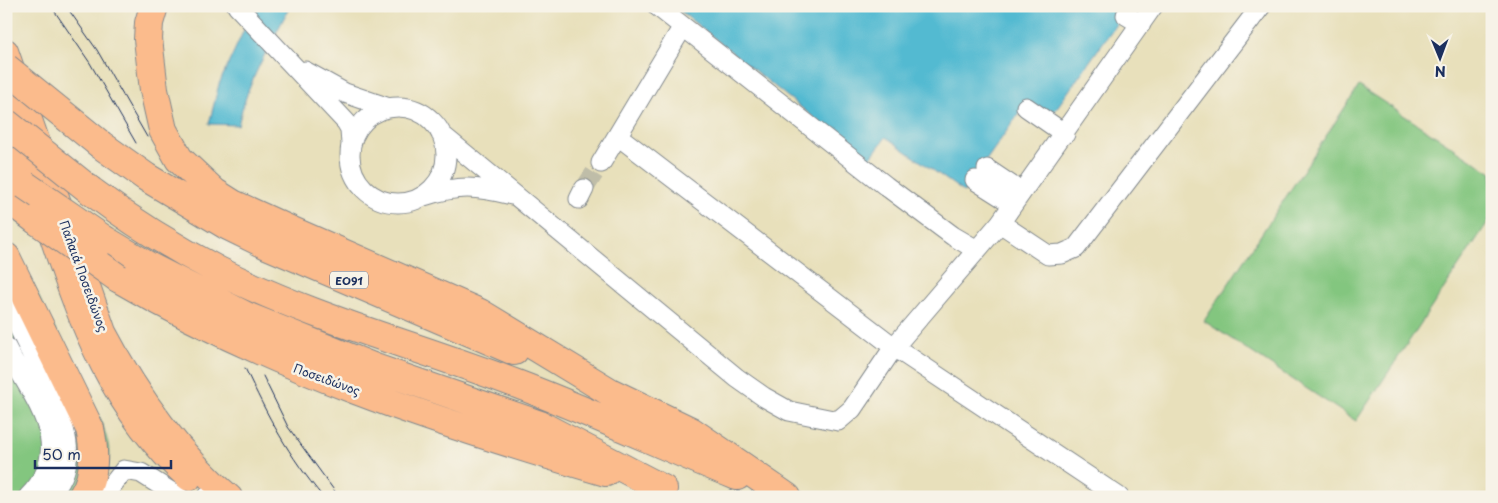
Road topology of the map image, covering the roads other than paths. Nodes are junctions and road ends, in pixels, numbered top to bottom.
1 (154, 6) edge
2 (657, 6) edge
3 (1153, 6) edge
4 (1261, 6) edge
5 (243, 10) edge
6 (682, 28) junction
7 (6, 51) edge
8 (292, 65) junction
9 (6, 68) edge
10 (6, 101) edge
11 (1026, 107) dead end
12 (388, 108) junction
13 (6, 122) edge
14 (441, 134) junction
15 (1065, 134) junction
16 (618, 136) junction
17 (351, 144) junction
18 (601, 163) tunnel mouth
19 (981, 174) dead end
20 (13, 183) edge
21 (421, 197) junction
22 (518, 197) junction
23 (1017, 198) junction
24 (1000, 223) junction
25 (978, 250) junction
26 (6, 257) edge
27 (6, 303) edge
28 (6, 347) edge
29 (894, 347) junction
30 (610, 392) junction
31 (671, 493) edge
32 (28, 497) edge
33 (48, 497) edge
34 (82, 497) edge
35 (104, 497) edge
36 (179, 497) edge
37 (208, 497) edge
38 (230, 497) edge
39 (787, 497) edge
40 (1119, 497) edge

1 - 30 highway
2 - 6 street
3 - 15 street
4 - 24 street
5 - 8 street
6 - 16 street
6 - 25 street
7 - 38 main road, Παλαιά Ποσειδώνος
8 - 12 street
8 - 17 street
9 - 30 highway, ΕΟ91, bridge
10 - 37 main road, Παλαιά Ποσειδώνος
11 - 15 street
12 - 14 street
12 - 17 street
13 - 39 highway, bridge
14 - 21 street
14 - 22 street
15 - 23 street
16 - 18 street
16 - 29 street
17 - 21 street
19 - 23 street
20 - 31 highway, bridge
20 - 31 highway, Ποσειδώνος, bridge
21 - 22 street
22 - 29 street
23 - 24 street
24 - 25 street
25 - 29 street
26 - 34 highway
27 - 33 street
28 - 32 street
29 - 40 street
30 - 39 highway
35 - 36 street

